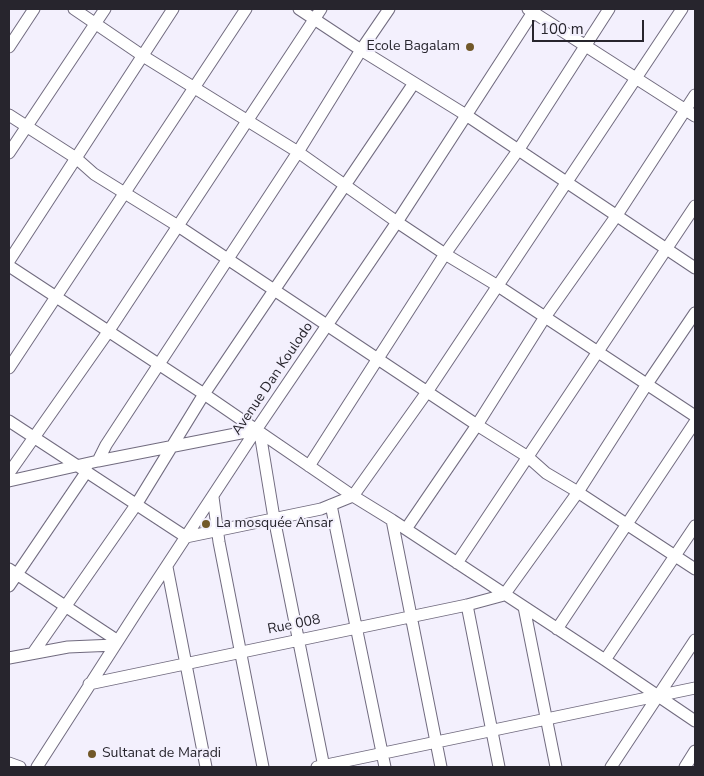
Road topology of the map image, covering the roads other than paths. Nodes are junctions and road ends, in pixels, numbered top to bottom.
1 (34, 9) edge
2 (74, 9) edge
3 (105, 9) edge
4 (173, 9) edge
5 (246, 9) edge
6 (299, 9) edge
7 (321, 9) edge
8 (389, 9) edge
9 (609, 9) edge
10 (682, 9) edge
11 (532, 10) edge
12 (314, 19) junction
13 (95, 24) junction
14 (585, 46) junction
15 (9, 47) edge
16 (362, 50) junction
17 (143, 56) junction
18 (635, 78) junction
19 (414, 83) junction
20 (194, 87) junction
21 (695, 95) edge
22 (690, 113) edge
23 (9, 115) edge
24 (466, 115) junction
25 (248, 121) junction
26 (26, 126) junction
27 (518, 149) junction
28 (298, 152) junction
29 (9, 153) edge
30 (76, 158) junction
31 (567, 182) junction
32 (346, 185) junction
33 (125, 193) junction
34 (695, 206) edge
35 (617, 215) junction
36 (397, 222) junction
37 (178, 226) junction
38 (667, 250) junction
39 (445, 254) junction
40 (228, 260) junction
41 (9, 261) edge
42 (9, 266) edge
43 (695, 268) edge
44 (498, 286) junction
45 (274, 290) junction
46 (56, 296) junction
47 (695, 313) edge
48 (545, 317) junction
49 (327, 326) junction
50 (108, 332) junction
51 (598, 352) junction
52 (376, 358) junction
53 (158, 364) junction
54 (9, 368) edge
55 (647, 384) junction
56 (427, 392) junction
57 (204, 394) junction
58 (695, 416) edge
59 (9, 421) edge
60 (695, 422) edge
61 (477, 425) junction
62 (258, 432) junction
63 (33, 437) junction
64 (173, 447) junction
65 (528, 457) junction
66 (98, 462) junction
67 (309, 466) junction
68 (83, 468) junction
69 (9, 473) edge
70 (9, 481) edge
71 (578, 492) junction
72 (353, 496) junction
73 (213, 497) junction
74 (136, 505) junction
75 (331, 505) junction
76 (274, 518) junction
77 (392, 520) junction
78 (626, 525) junction
79 (695, 526) edge
80 (406, 529) junction
81 (217, 530) junction
82 (186, 537) junction
83 (676, 556) junction
84 (457, 563) junction
85 (167, 567) junction
86 (695, 569) edge
87 (13, 572) edge
88 (9, 586) edge
89 (504, 595) junction
90 (467, 605) junction
91 (66, 606) junction
92 (524, 607) junction
93 (411, 616) junction
94 (357, 628) junction
95 (557, 629) junction
96 (299, 639) junction
97 (695, 640) edge
98 (116, 643) junction
99 (241, 652) junction
100 (34, 653) junction
101 (9, 658) edge
102 (605, 660) junction
103 (185, 664) junction
104 (89, 684) junction
105 (695, 688) edge
106 (658, 695) junction
107 (546, 719) junction
108 (695, 721) edge
109 (492, 731) junction
110 (436, 743) junction
111 (695, 751) edge
112 (382, 754) junction
113 (9, 763) edge
114 (20, 767) edge
115 (37, 767) edge
116 (206, 767) edge
117 (263, 767) edge
118 (322, 767) edge
119 (385, 767) edge
120 (441, 767) edge
121 (500, 767) edge
122 (556, 767) edge
123 (611, 767) edge
124 (685, 767) edge

1 - 15 street
2 - 13 street
3 - 13 street
4 - 17 street
5 - 20 street
6 - 12 street
7 - 12 street
8 - 16 street
9 - 14 street
10 - 18 street
11 - 14 street
11 - 24 street, Avenue Dan Koulodo
12 - 16 street
12 - 25 street
13 - 17 street
13 - 26 street
14 - 18 street
14 - 27 street
16 - 19 street
16 - 28 street
17 - 20 street
17 - 30 street
18 - 22 street
18 - 31 street
19 - 24 street
19 - 32 street
20 - 25 street
20 - 33 street
21 - 22 street
22 - 35 street
23 - 26 street
24 - 27 street
24 - 36 street, Avenue Dan Koulodo
25 - 28 street
25 - 37 street
26 - 29 street
26 - 30 street
27 - 31 street
27 - 39 street
28 - 32 street
28 - 40 street
30 - 33 street
30 - 41 street
31 - 35 street
31 - 44 street
32 - 36 street
32 - 45 street
33 - 37 street
33 - 46 street
34 - 38 street
35 - 38 street
35 - 48 street
36 - 39 street
36 - 49 street, Avenue Dan Koulodo
37 - 40 street
37 - 50 street
38 - 43 street
38 - 51 street
39 - 44 street
39 - 52 street
40 - 45 street
40 - 53 street
42 - 46 street
44 - 48 street
44 - 56 street
45 - 49 street
45 - 57 street
46 - 50 street
46 - 54 street
47 - 55 street
48 - 51 street
48 - 61 street
49 - 52 street
49 - 62 street, Avenue Dan Koulodo
50 - 53 street
50 - 63 street
51 - 55 street
51 - 65 street
52 - 56 street
52 - 67 street
53 - 57 street
53 - 66 street
55 - 58 street
55 - 71 street
56 - 61 street
56 - 72 street
57 - 62 street
57 - 64 street
59 - 63 street
60 - 78 street
61 - 65 street
61 - 80 street
62 - 64 street
62 - 67 street
62 - 73 street, Avenue Dan Koulodo
62 - 76 street
63 - 68 street
63 - 69 street
64 - 66 street
64 - 74 street
65 - 71 street
65 - 84 street
66 - 68 street
67 - 72 street
68 - 70 street
68 - 74 street
68 - 87 street
71 - 78 street
71 - 89 street
72 - 75 street
72 - 77 street
73 - 81 street
73 - 82 street, Avenue Dan Koulodo
74 - 82 street
74 - 91 street
75 - 76 street
75 - 94 street
76 - 81 street
76 - 96 street
77 - 80 street
77 - 93 street
78 - 83 street
78 - 95 street
79 - 83 street
80 - 84 street
81 - 82 street
81 - 99 street
82 - 85 street, Avenue Dan Koulodo
83 - 86 street
83 - 102 street
84 - 89 street
85 - 98 street, Avenue Dan Koulodo
85 - 103 street
87 - 88 street
87 - 91 street
89 - 90 street, Rue 008
89 - 92 street
90 - 93 street, Rue 008
90 - 109 street
91 - 98 street
91 - 100 street
92 - 95 street
92 - 107 street
93 - 94 street, Rue 008
93 - 110 street
94 - 96 street, Rue 008
94 - 112 street
95 - 102 street
96 - 99 street, Rue 008
96 - 118 street
97 - 106 street
98 - 100 street
98 - 104 street, Avenue Dan Koulodo
99 - 103 street, Rue 008
99 - 117 street
100 - 101 street
102 - 106 street
103 - 104 street, Rue 008
103 - 116 street
104 - 115 street, Avenue Dan Koulodo
105 - 106 street
106 - 107 street
106 - 108 street
106 - 123 street
107 - 109 street
107 - 122 street
109 - 110 street
109 - 121 street
110 - 112 street
110 - 120 street
111 - 124 street
112 - 118 street
112 - 119 street
113 - 114 street

